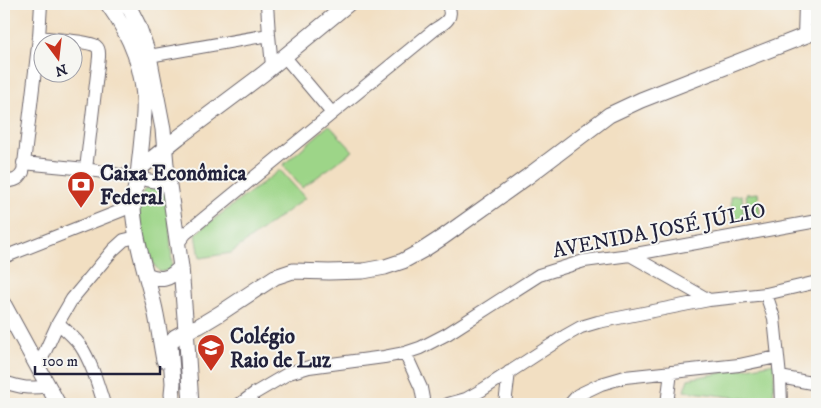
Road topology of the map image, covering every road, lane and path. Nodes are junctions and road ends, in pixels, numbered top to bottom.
1 (41, 4) edge
2 (108, 4) edge
3 (126, 4) edge
4 (267, 4) edge
5 (348, 4) edge
6 (805, 4) edge
7 (449, 8) edge
8 (39, 32) edge
9 (811, 34) edge
10 (269, 35) junction
11 (82, 42) edge
12 (149, 56) junction
13 (284, 56) junction
14 (272, 66) junction
15 (34, 82) edge
16 (332, 114) junction
17 (165, 149) junction
18 (24, 163) junction
19 (86, 168) junction
20 (138, 174) junction
21 (4, 180) edge
22 (169, 184) junction
23 (133, 206) junction
24 (817, 221) edge
25 (137, 236) junction
26 (178, 243) junction
27 (630, 255) junction
28 (4, 256) edge
29 (180, 268) junction
30 (146, 275) junction
31 (817, 282) edge
32 (766, 294) junction
33 (709, 300) junction
34 (4, 305) edge
35 (58, 323) junction
36 (186, 331) junction
37 (405, 353) junction
38 (778, 357) junction
39 (38, 368) junction
40 (509, 372) junction
41 (671, 372) junction
42 (780, 377) junction
43 (4, 382) edge
44 (817, 384) edge
45 (48, 386) junction
46 (172, 399) edge
47 (574, 399) edge
48 (58, 404) edge
49 (104, 404) edge
50 (190, 404) edge
51 (240, 404) edge
52 (424, 404) edge
53 (448, 404) edge
54 (504, 404) edge
55 (667, 404) edge
56 (781, 404) edge

1 - 8 street
2 - 20 main road
3 - 12 main road
4 - 10 street
5 - 13 main road
6 - 9 street
7 - 16 street
9 - 36 main road
10 - 12 street
10 - 14 street
11 - 19 street
12 - 17 main road
13 - 14 main road
13 - 16 street
14 - 17 main road
15 - 18 street
16 - 26 street
17 - 20 main road
17 - 22 main road
18 - 19 street
18 - 21 street
19 - 20 street
20 - 22 street
20 - 23 main road
22 - 26 main road
23 - 25 main road
23 - 28 street
24 - 27 street, AVENIDA JOSÉ JÚLIO
25 - 30 main road
25 - 35 street
26 - 29 main road
27 - 33 street
27 - 37 street, AVENIDA JOSÉ JÚLIO
29 - 30 main road
29 - 36 main road
30 - 46 main road
31 - 32 street
32 - 33 street
32 - 38 street
33 - 40 street
34 - 39 main road
35 - 39 street
35 - 49 street
36 - 46 main road
36 - 50 main road
37 - 51 street, AVENIDA JOSÉ JÚLIO
37 - 52 street
38 - 41 street
38 - 42 street
39 - 45 main road
40 - 53 street
40 - 54 street
41 - 47 street
41 - 55 street
42 - 44 street
42 - 56 street
43 - 45 street
45 - 48 main road

